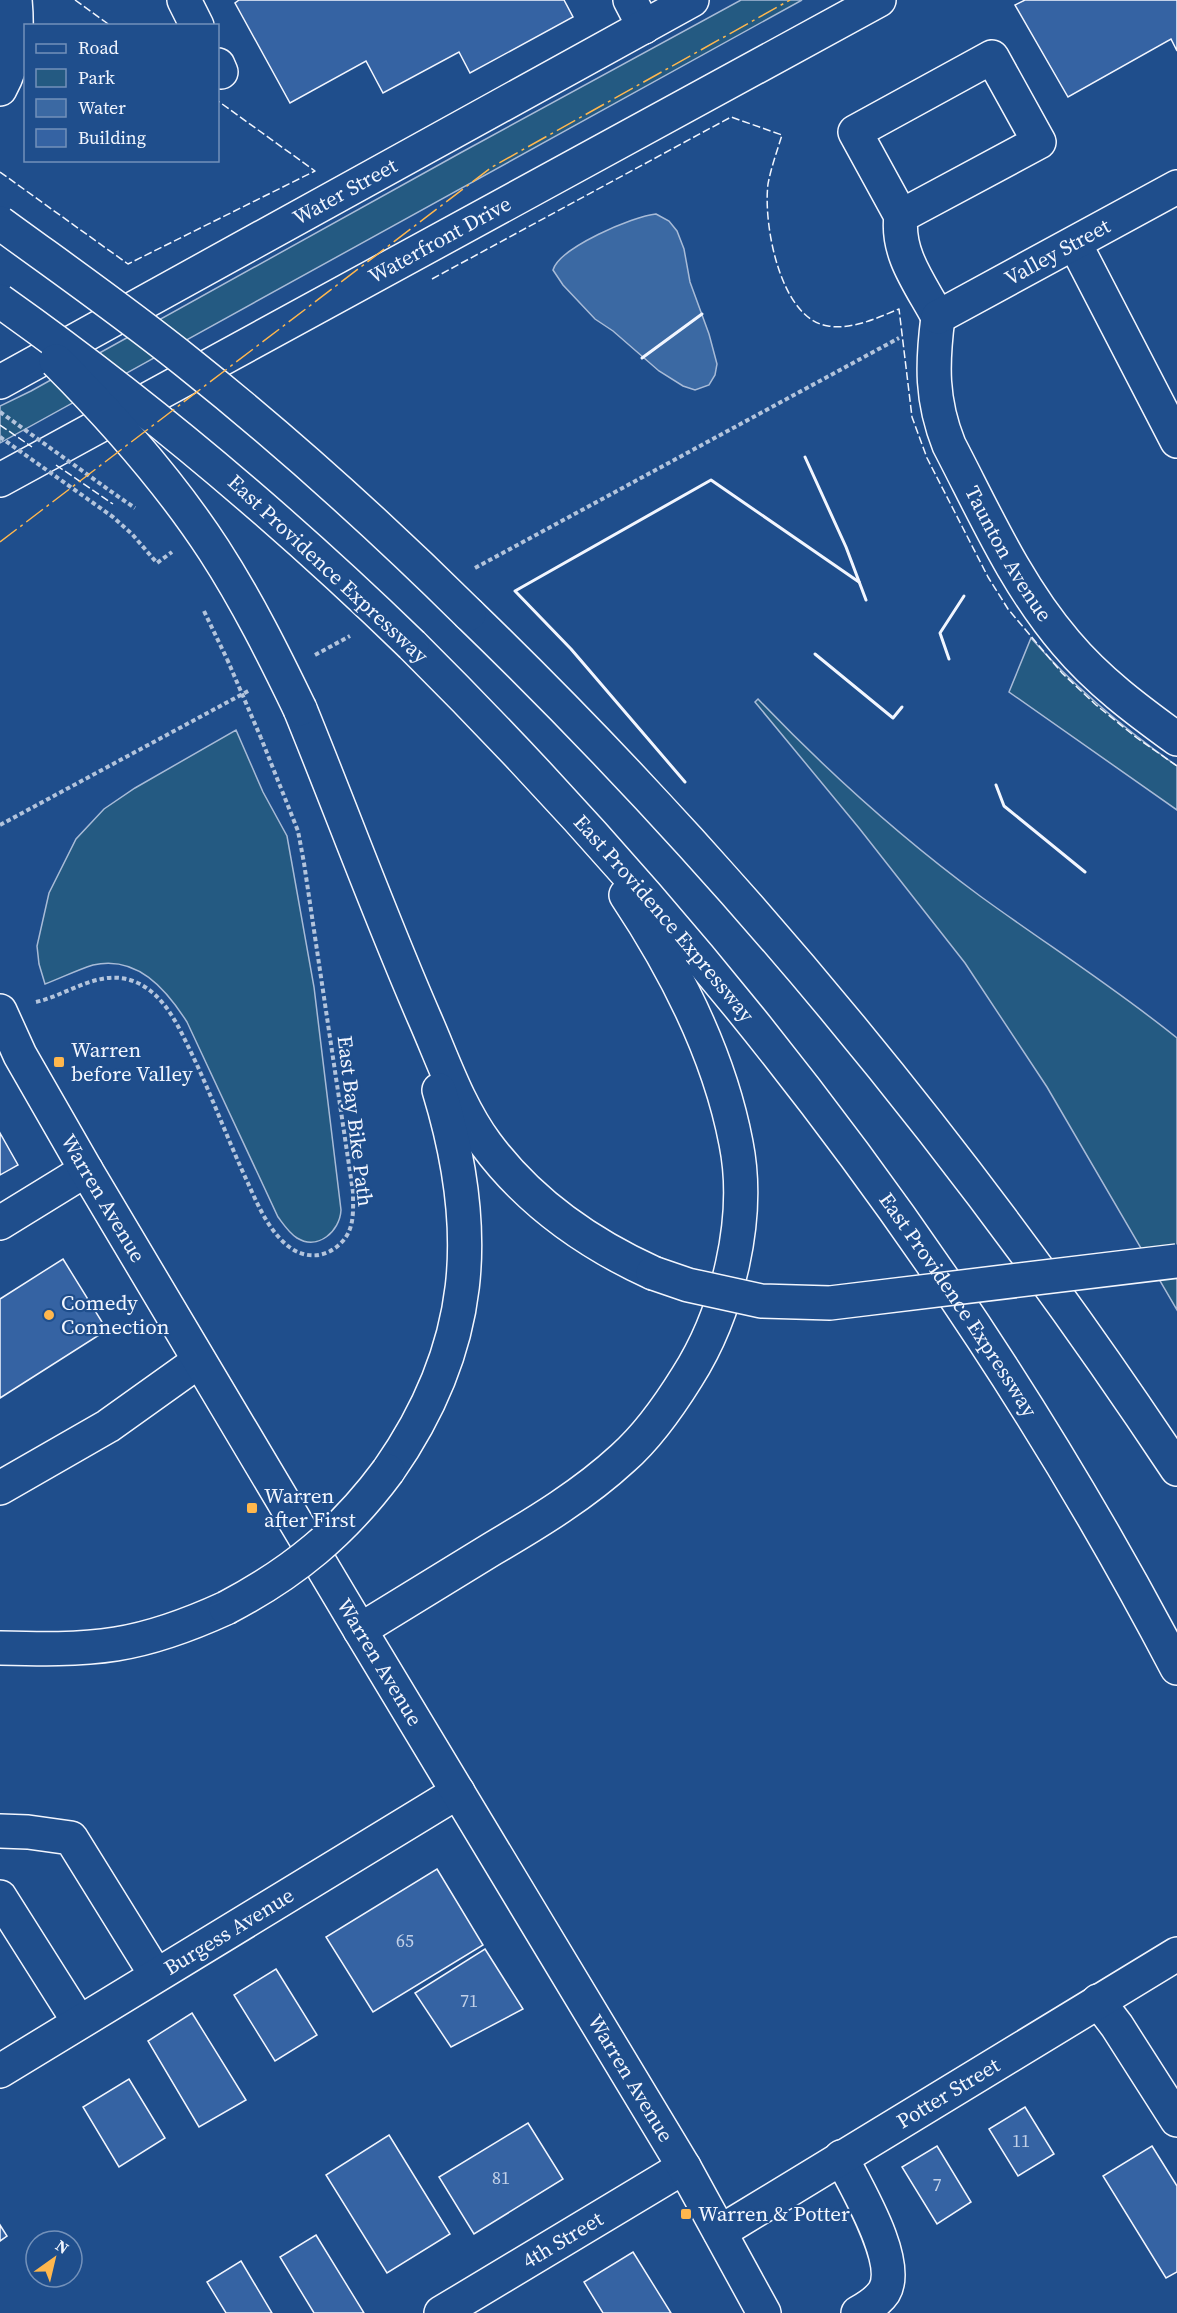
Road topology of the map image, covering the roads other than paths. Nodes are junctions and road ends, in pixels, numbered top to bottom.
1 (15, 0) edge
2 (184, 0) edge
3 (692, 0) edge
4 (879, 0) edge
5 (637, 13) edge
6 (196, 24) edge
7 (0, 89) edge
8 (1177, 187) edge
9 (901, 216) junction
10 (0, 223) edge
11 (1075, 244) junction
12 (0, 301) edge
13 (0, 309) edge
14 (938, 317) junction
15 (0, 382) edge
16 (1177, 441) edge
17 (0, 480) edge
18 (1177, 739) edge
19 (533, 768) junction
20 (394, 948) junction
21 (2, 1021) edge
22 (86, 1170) junction
23 (0, 1223) edge
24 (1177, 1261) edge
25 (199, 1361) junction
26 (1177, 1469) edge
27 (0, 1488) edge
28 (360, 1630) junction
29 (0, 1648) edge
30 (1177, 1668) edge
31 (458, 1792) junction
32 (0, 1831) edge
33 (0, 1897) edge
34 (1177, 1954) edge
35 (156, 1975) junction
36 (1098, 2001) junction
37 (79, 2022) junction
38 (0, 2071) edge
39 (1177, 2120) edge
40 (841, 2157) junction
41 (684, 2167) junction
42 (720, 2232) junction
43 (441, 2313) edge
44 (764, 2313) edge
45 (858, 2313) edge

1 - 7 main road
2 - 6 main road
3 - 5 main road, Water Street
4 - 17 main road, Waterfront Drive
5 - 15 main road, Water Street
8 - 11 main road, Valley Street
9 - 9 main road
9 - 14 main road
10 - 26 main road, bridge
11 - 14 main road, Valley Street
11 - 16 main road
12 - 19 main road, East Providence Expressway, bridge
13 - 20 main road, bridge
14 - 18 main road, Taunton Avenue
19 - 28 main road
19 - 30 main road, East Providence Expressway
20 - 24 main road, bridge
20 - 29 main road, bridge
21 - 22 main road, Warren Avenue
22 - 23 main road
22 - 25 main road, Warren Avenue
25 - 27 main road
25 - 28 main road, Warren Avenue
28 - 31 main road, Warren Avenue
31 - 35 main road, Burgess Avenue
31 - 41 main road, Warren Avenue
32 - 35 main road
33 - 37 main road
34 - 36 main road, Potter Street
35 - 37 main road, Burgess Avenue
36 - 39 main road
36 - 40 main road, Potter Street
37 - 38 main road, Burgess Avenue
40 - 42 main road, Potter Street
40 - 45 main road
41 - 42 main road, Warren Avenue
41 - 43 main road, 4th Street
42 - 44 main road, Warren Avenue

